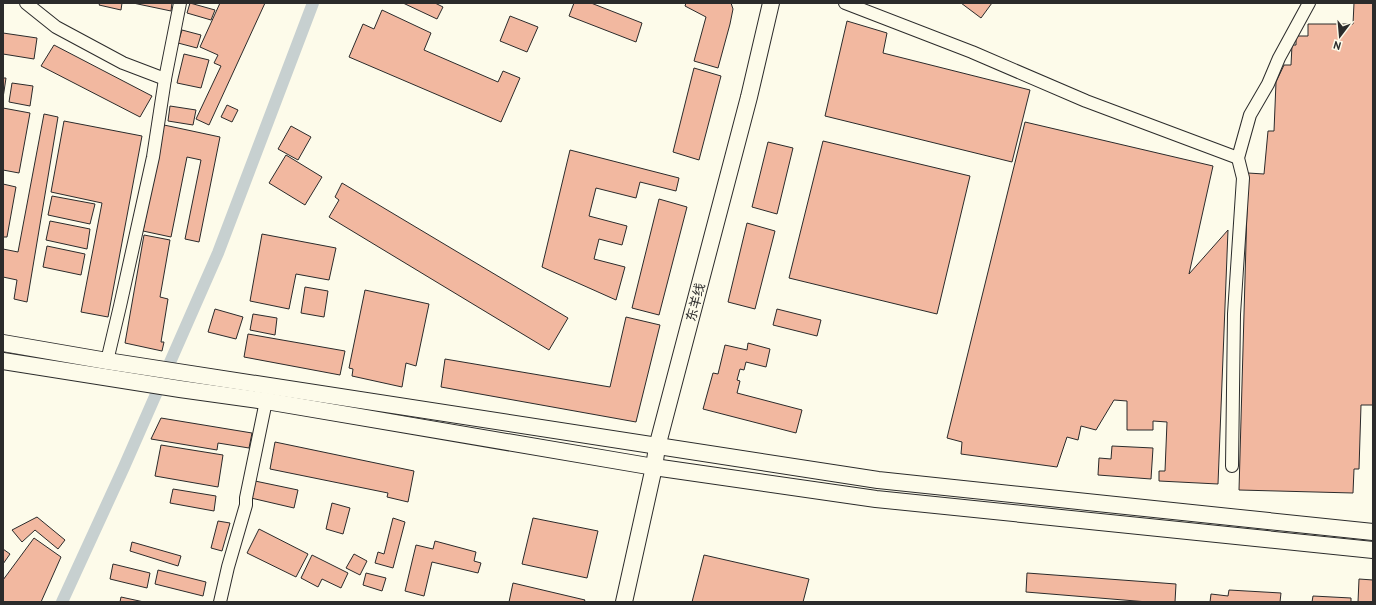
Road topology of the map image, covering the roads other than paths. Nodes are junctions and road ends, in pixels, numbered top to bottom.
1 (26, 3) edge
2 (180, 3) edge
3 (771, 3) edge
4 (845, 3) edge
5 (1309, 3) edge
6 (166, 79) junction
7 (1238, 158) junction
8 (3, 343) edge
9 (107, 361) junction
10 (3, 362) edge
11 (266, 401) junction
12 (657, 447) junction
13 (1232, 466) dead end
14 (654, 468) junction
15 (1373, 532) edge
16 (1373, 550) edge
17 (220, 602) edge
18 (624, 602) edge

1 - 6 street
2 - 6 street
3 - 12 main road, 东羊线
4 - 7 street
5 - 7 street
6 - 9 street
7 - 13 street
8 - 9 main road
9 - 12 main road
10 - 11 main road
11 - 14 main road
11 - 17 street
12 - 14 main road, 东羊线
12 - 15 main road
14 - 16 main road
14 - 18 main road, 东羊线

